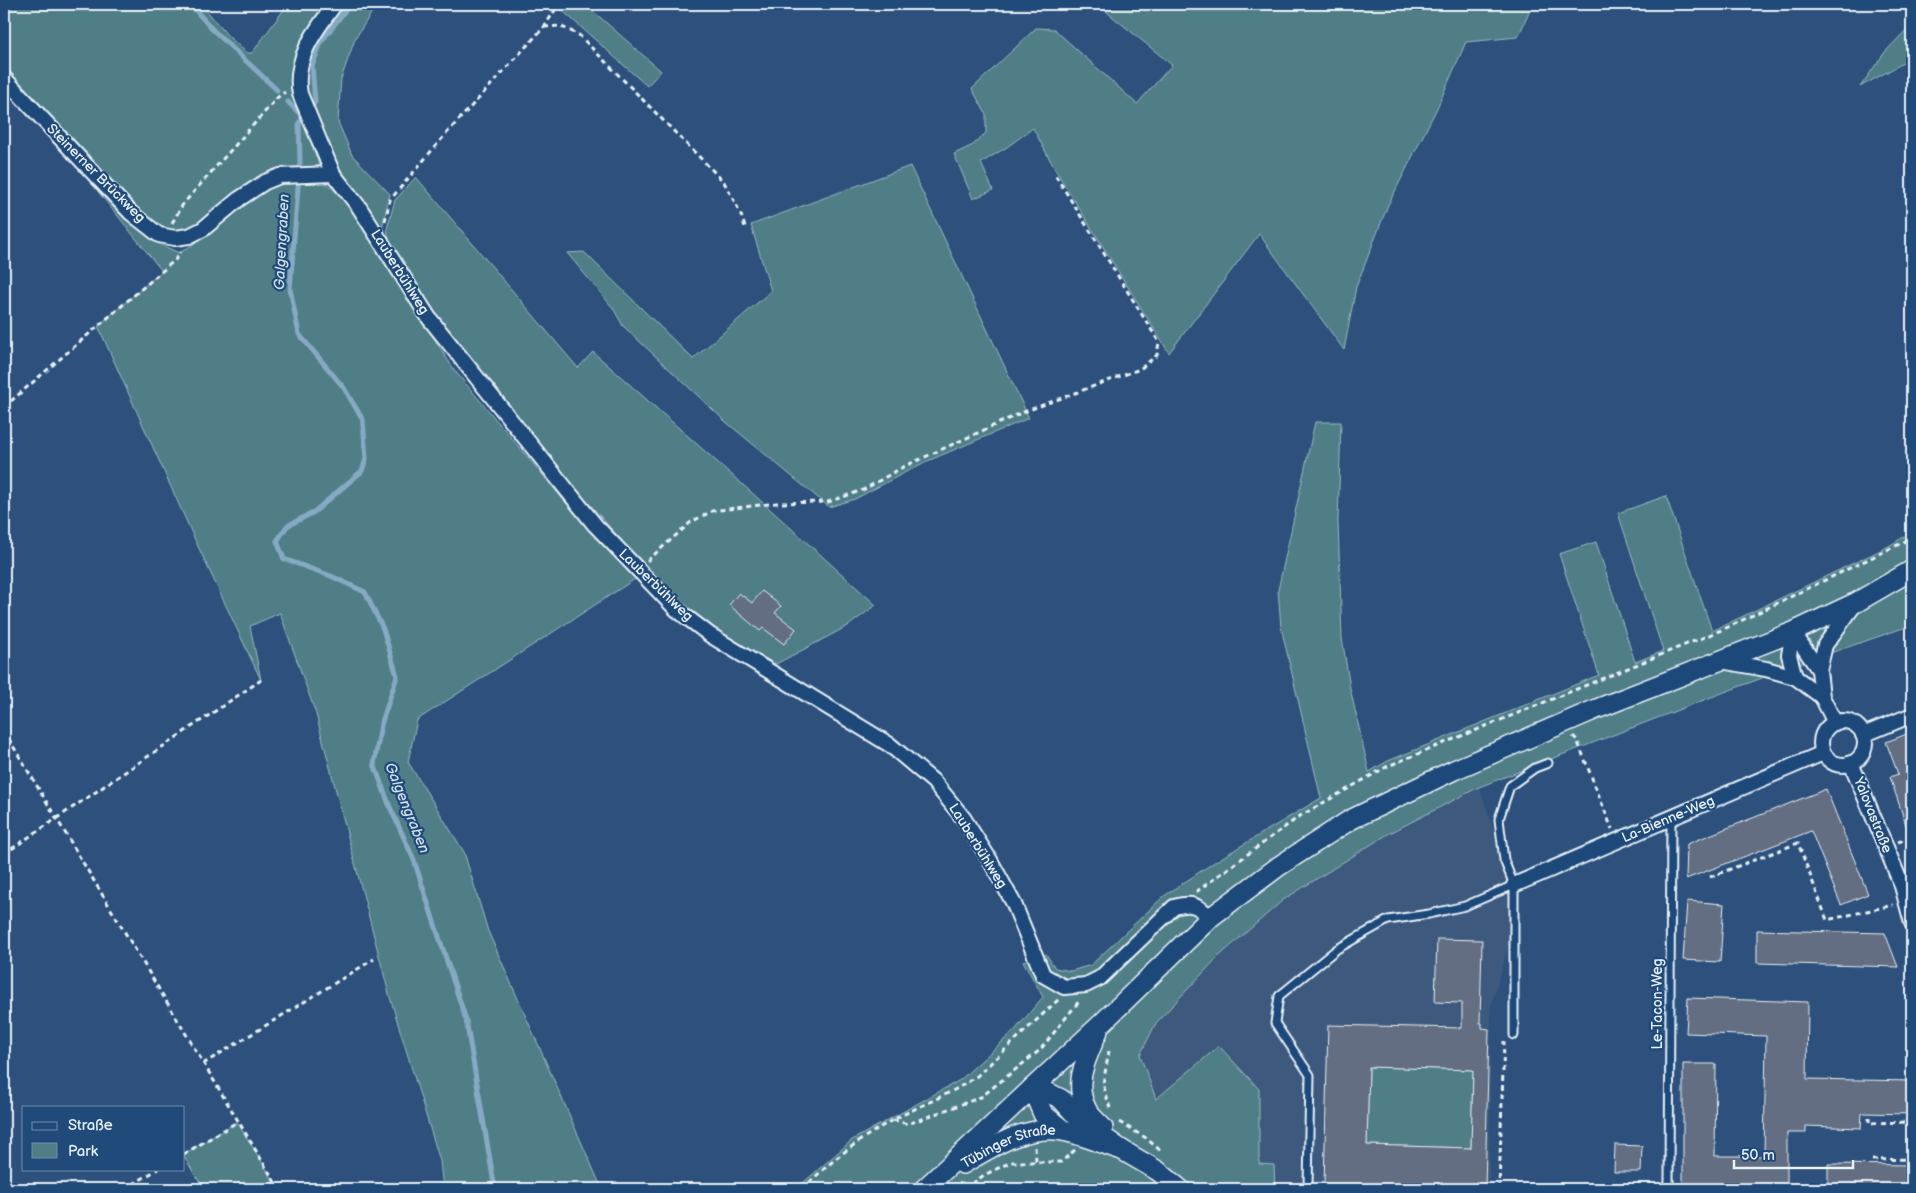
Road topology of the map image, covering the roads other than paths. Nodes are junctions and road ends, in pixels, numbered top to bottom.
1 (335, 4) edge
2 (4, 78) edge
3 (333, 174) junction
4 (1912, 570) edge
5 (1857, 602) junction
6 (1793, 632) junction
7 (1720, 660) junction
8 (1819, 670) junction
9 (1795, 677) junction
10 (1822, 697) junction
11 (1912, 715) edge
12 (1835, 723) junction
13 (1863, 735) junction
14 (1823, 753) junction
15 (1548, 763) dead end
16 (1852, 763) junction
17 (1671, 818) junction
18 (1514, 885) junction
19 (1211, 917) junction
20 (1912, 923) edge
21 (1102, 1023) junction
22 (1514, 1035) road end
23 (1034, 1087) junction
24 (1064, 1131) junction
25 (1122, 1150) junction
26 (927, 1187) edge
27 (1180, 1189) edge
28 (1308, 1189) edge
29 (1666, 1189) edge

1 - 3 street, Lauberbühlweg
2 - 3 street, Steinerner Brückweg
3 - 19 street, Lauberbühlweg
4 - 5 main road
5 - 6 main road
5 - 8 street
6 - 7 main road
6 - 8 street
6 - 9 street
7 - 9 street
7 - 19 main road
8 - 10 street
9 - 10 street
10 - 12 street
11 - 13 street
12 - 13 street
12 - 14 street
13 - 16 street
14 - 16 street
14 - 17 street, La-Bienne-Weg
15 - 18 lane
16 - 20 street, Yalovastraße
17 - 18 street, La-Bienne-Weg
17 - 29 lane, Le-Tacon-Weg
18 - 22 lane
18 - 28 lane
19 - 21 main road
21 - 23 main road
21 - 25 main road
23 - 24 main road, Tübinger Straße
23 - 25 main road, Tübinger Straße
23 - 26 main road
24 - 25 main road, Tübinger Straße
24 - 26 main road, Tübinger Straße
25 - 27 main road, Tübinger Straße

